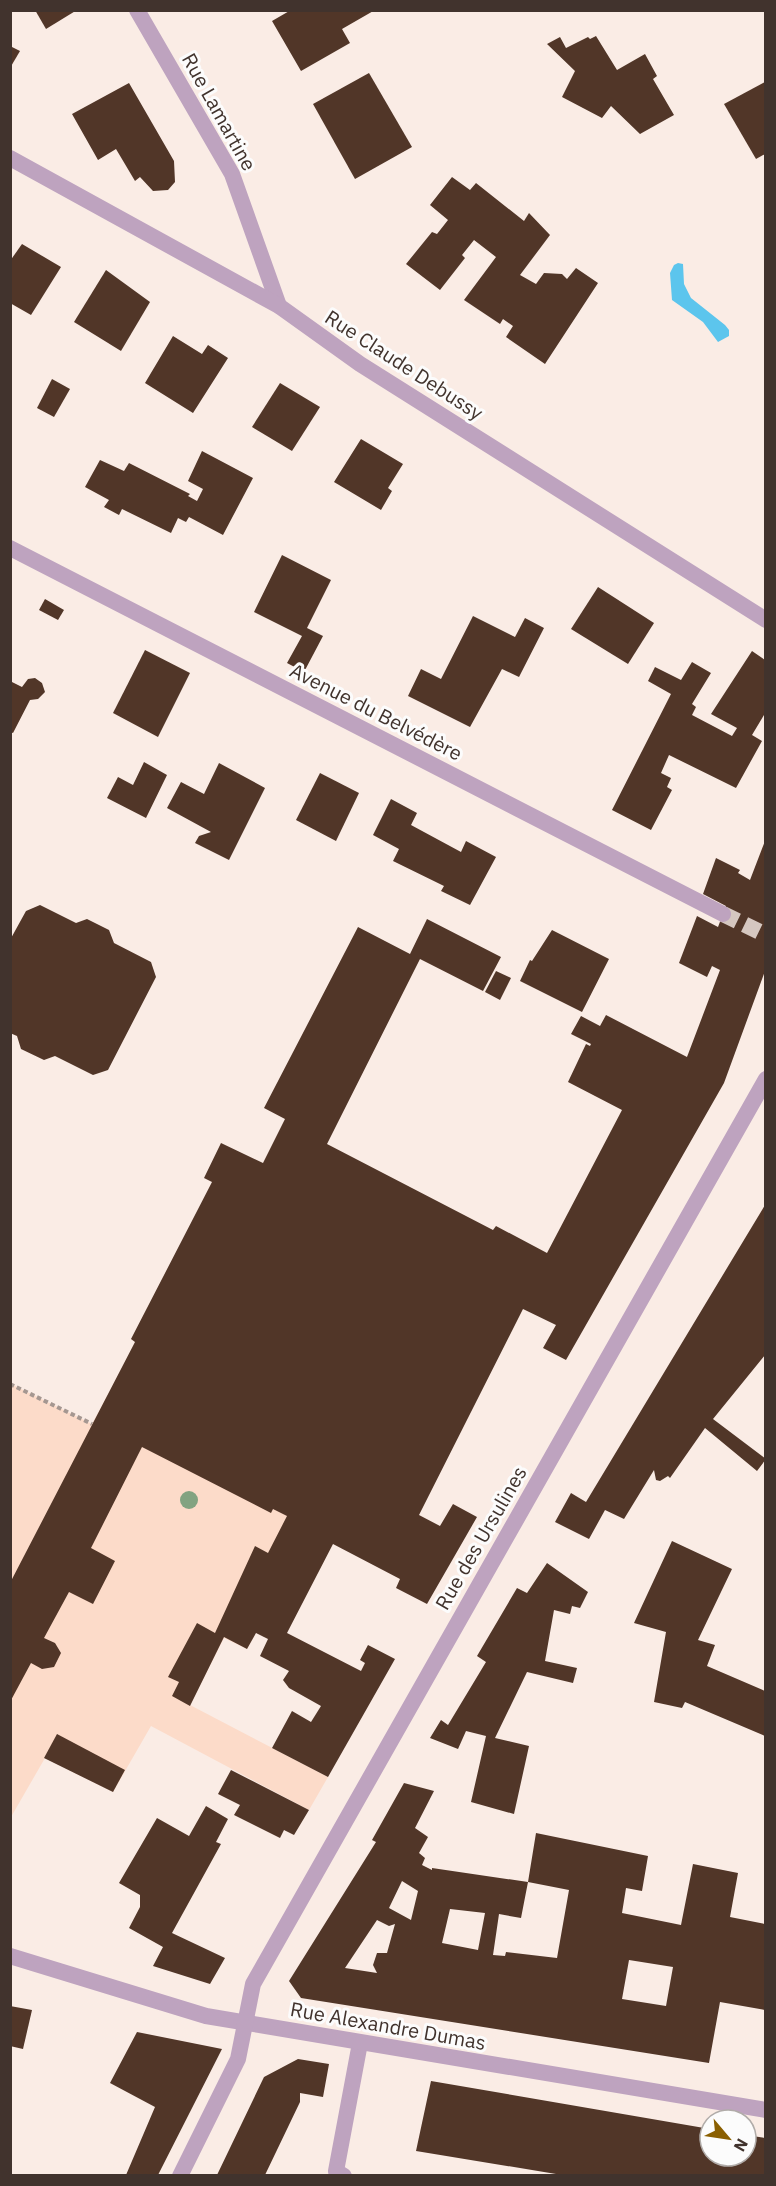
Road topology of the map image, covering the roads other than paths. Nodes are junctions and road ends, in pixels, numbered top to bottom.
1 (137, 10) edge
2 (10, 158) edge
3 (279, 306) junction
4 (10, 548) edge
5 (765, 620) edge
6 (723, 914) tunnel mouth
7 (765, 1079) edge
8 (10, 1956) edge
9 (246, 2022) junction
10 (360, 2043) junction
11 (765, 2110) edge
12 (180, 2175) edge
13 (344, 2175) edge

1 - 3 street, Rue Lamartine
2 - 3 street, Rue Claude Debussy
3 - 5 street, Rue Claude Debussy
4 - 6 street, Avenue du Belvédère
7 - 9 street, Rue des Ursulines
8 - 9 street, Rue Alexandre Dumas
9 - 10 street, Rue Alexandre Dumas
9 - 12 street, Rue des Ursulines
10 - 11 street, Rue Alexandre Dumas
10 - 13 street

